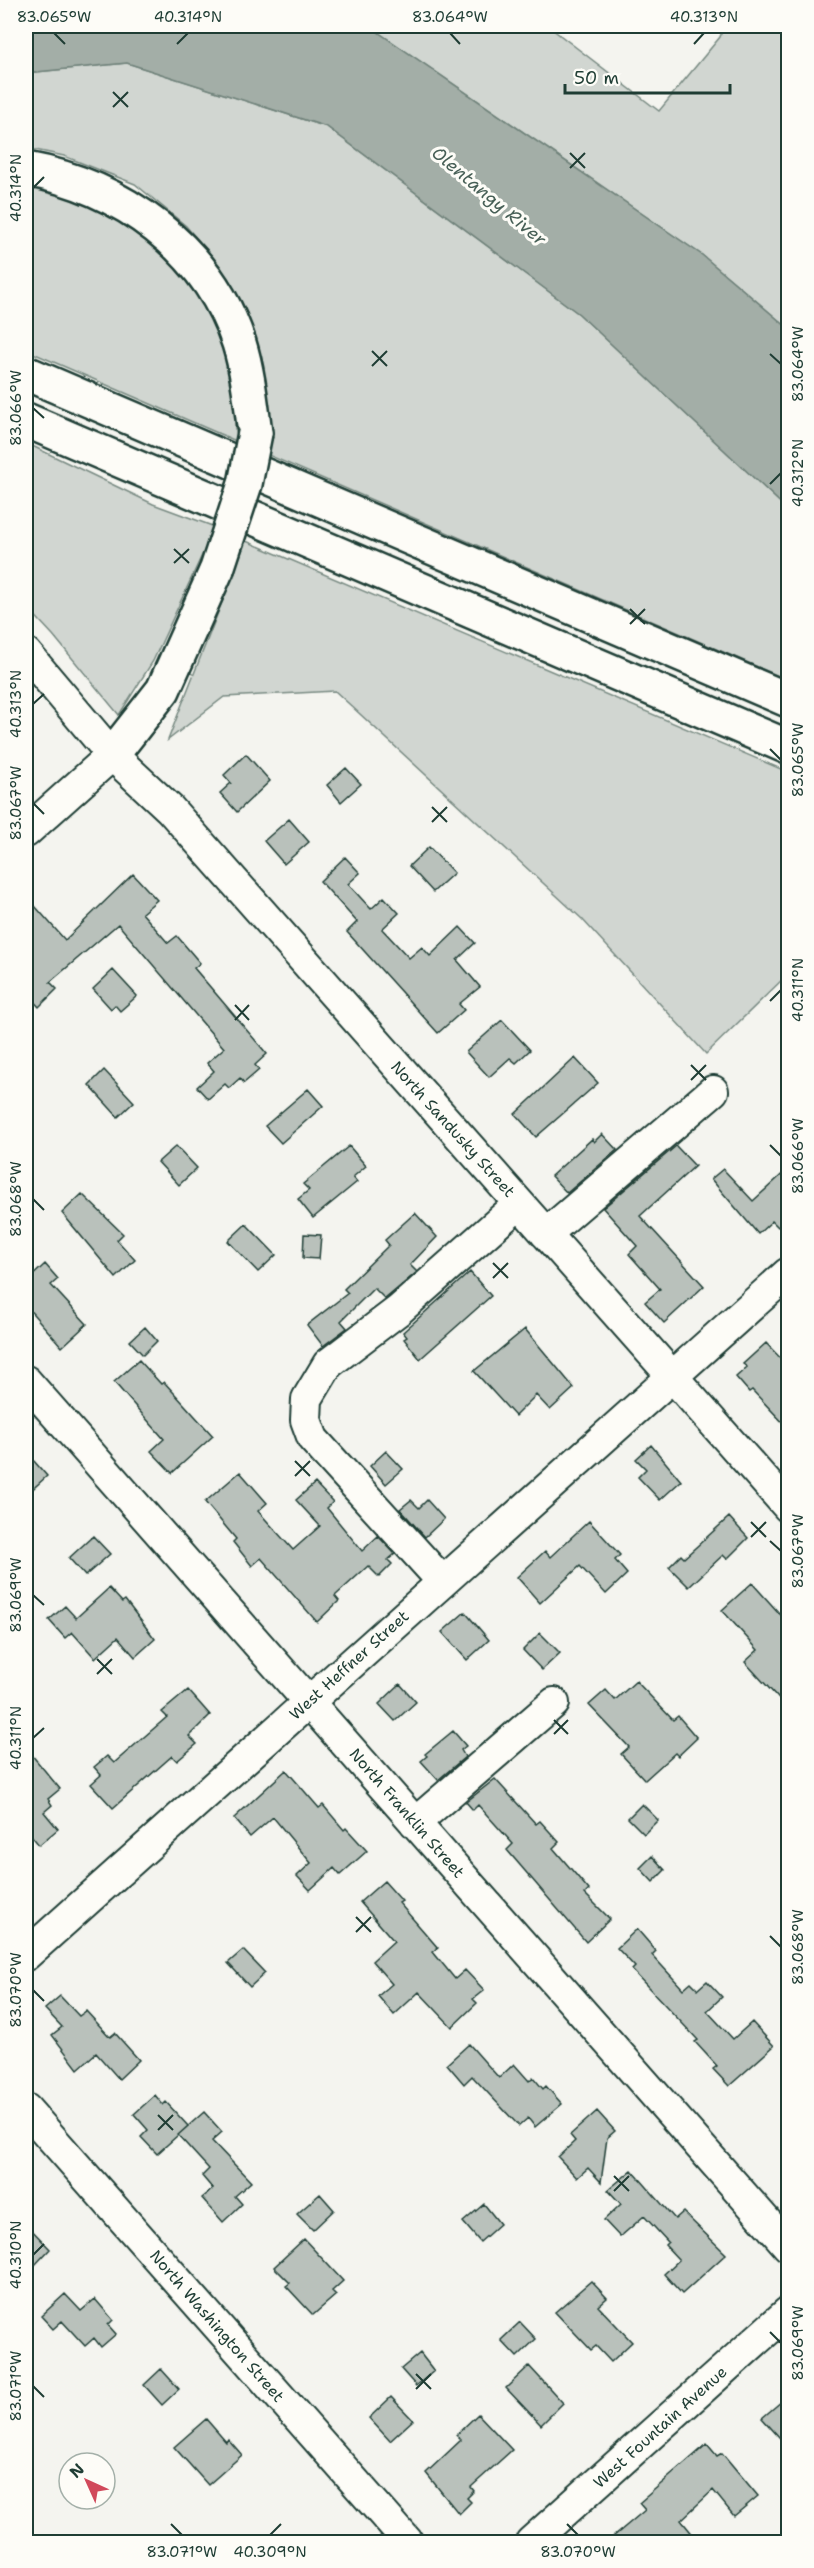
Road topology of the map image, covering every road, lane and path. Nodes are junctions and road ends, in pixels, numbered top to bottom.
1 (26, 169) edge
2 (26, 373) edge
3 (26, 420) edge
4 (26, 654) edge
5 (789, 700) edge
6 (789, 747) edge
7 (112, 755) junction
8 (26, 832) edge
9 (712, 1091) dead end
10 (519, 1204) junction
11 (546, 1234) junction
12 (789, 1273) edge
13 (673, 1377) junction
14 (26, 1381) edge
15 (789, 1507) edge
16 (443, 1582) junction
17 (308, 1701) junction
18 (554, 1703) dead end
19 (415, 1823) junction
20 (26, 1955) edge
21 (26, 2109) edge
22 (789, 2246) edge
23 (789, 2312) edge
24 (408, 2542) edge
25 (531, 2542) edge

1 - 7 highway, bridge
2 - 5 highway
3 - 6 highway
4 - 7 street, North Sandusky Street
7 - 8 street
7 - 10 street, North Sandusky Street
9 - 11 street
10 - 11 street, North Sandusky Street
10 - 16 street
11 - 13 street, North Sandusky Street
12 - 13 street, West Heffner Street
13 - 15 street, North Sandusky Street
13 - 16 street, West Heffner Street
14 - 17 street, North Franklin Street
16 - 17 street, West Heffner Street
17 - 19 street, North Franklin Street
17 - 20 street, West Heffner Street
18 - 19 street
19 - 22 street, North Franklin Street
21 - 24 street, North Washington Street
23 - 25 street, West Fountain Avenue

